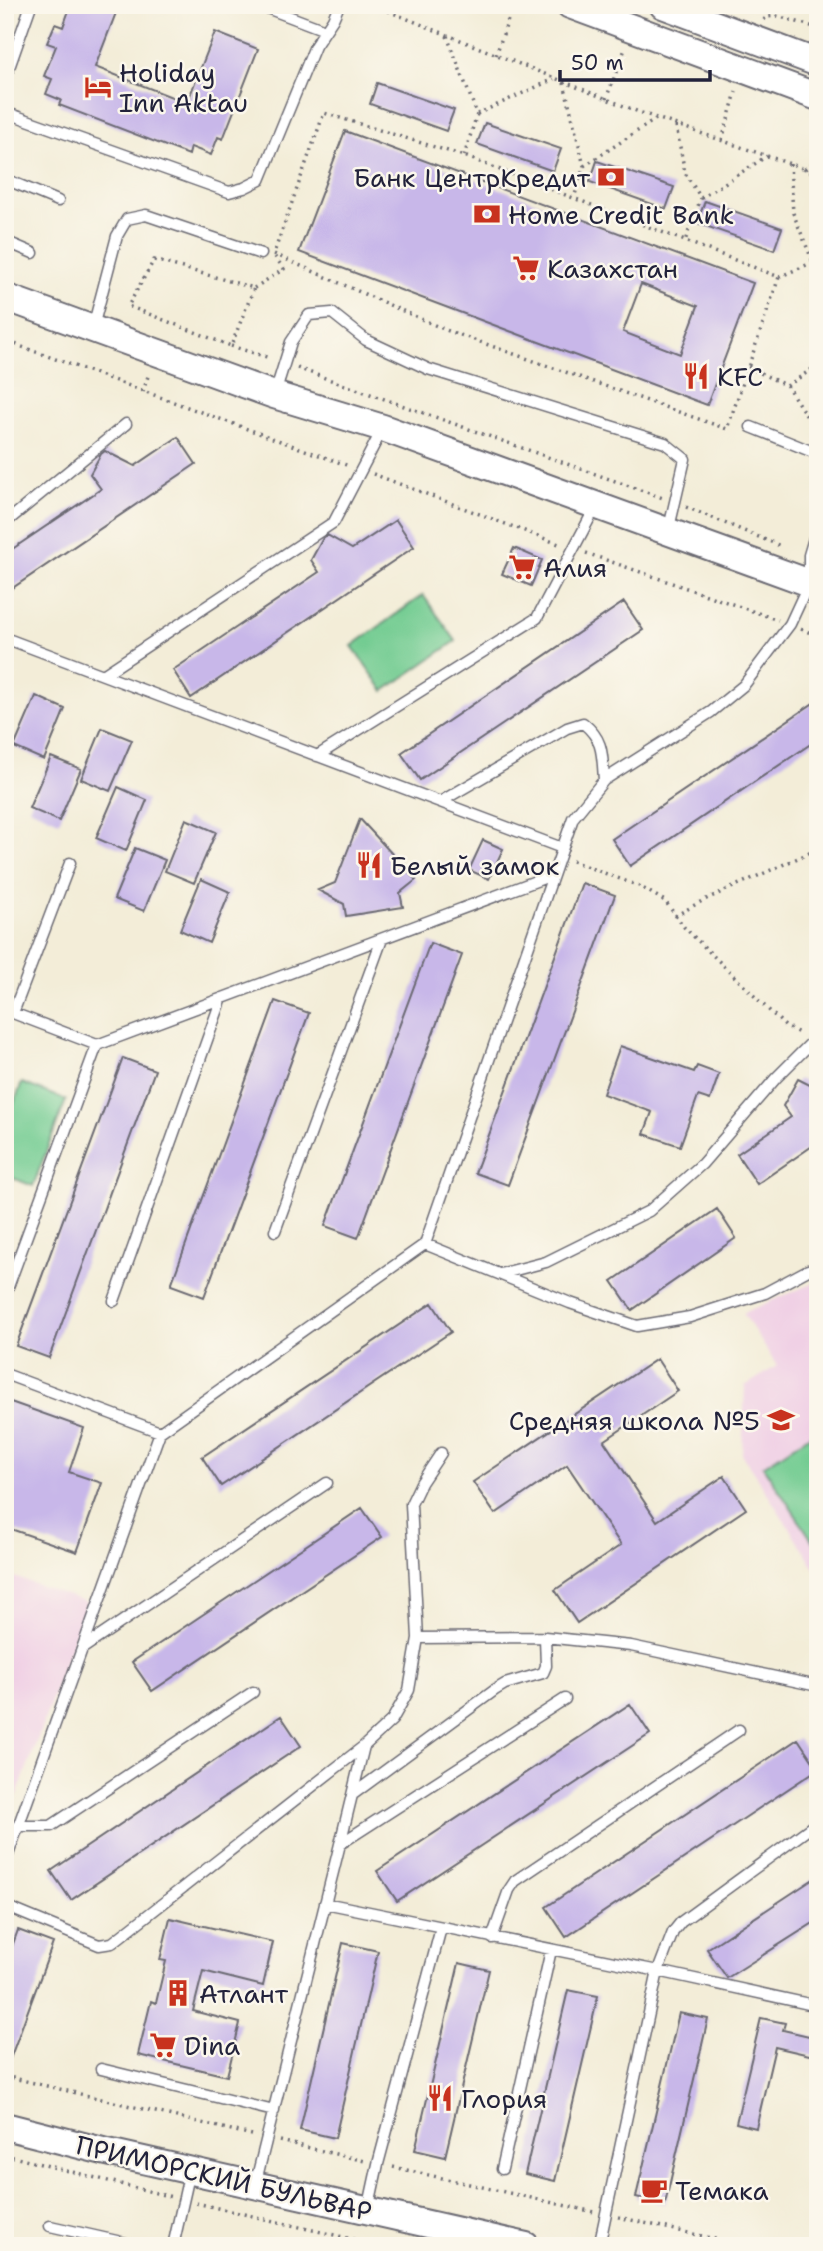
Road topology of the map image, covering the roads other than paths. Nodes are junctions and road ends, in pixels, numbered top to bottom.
1 (31, 5) edge
2 (259, 5) edge
3 (339, 5) edge
4 (570, 5) edge
5 (663, 5) edge
6 (326, 30) junction
7 (818, 63) edge
8 (5, 79) edge
9 (818, 97) edge
10 (5, 112) edge
11 (5, 179) edge
12 (58, 201) dead end
13 (5, 241) edge
14 (33, 253) dead end
15 (261, 254) dead end
16 (5, 297) edge
17 (93, 329) junction
18 (274, 395) junction
19 (126, 424) dead end
20 (751, 427) dead end
21 (383, 428) junction
22 (818, 454) edge
23 (597, 506) junction
24 (5, 523) edge
25 (818, 525) edge
26 (668, 532) junction
27 (813, 585) edge
28 (5, 638) edge
29 (103, 675) junction
30 (317, 756) junction
31 (604, 780) junction
32 (440, 802) junction
33 (562, 848) junction
34 (70, 863) dead end
35 (552, 876) junction
36 (383, 939) junction
37 (222, 998) junction
38 (9, 1011) edge
39 (816, 1036) edge
40 (97, 1045) junction
41 (275, 1231) dead end
42 (425, 1244) junction
43 (818, 1267) edge
44 (500, 1274) junction
45 (5, 1295) edge
46 (114, 1301) dead end
47 (5, 1374) edge
48 (160, 1432) junction
49 (441, 1453) dead end
50 (327, 1483) dead end
51 (545, 1637) junction
52 (418, 1639) junction
53 (82, 1648) junction
54 (818, 1686) edge
55 (253, 1692) dead end
56 (565, 1699) dead end
57 (739, 1730) dead end
58 (365, 1746) junction
59 (352, 1795) junction
60 (818, 1822) edge
61 (19, 1826) junction
62 (340, 1844) junction
63 (5, 1863) edge
64 (325, 1903) junction
65 (5, 1906) edge
66 (441, 1928) junction
67 (492, 1938) junction
68 (551, 1950) junction
69 (659, 1971) junction
70 (818, 2006) edge
71 (101, 2070) dead end
72 (274, 2111) junction
73 (5, 2126) edge
74 (502, 2169) dead end
75 (190, 2171) junction
76 (255, 2185) junction
77 (368, 2211) junction
78 (50, 2226) dead end
79 (139, 2246) edge
80 (173, 2246) edge
81 (526, 2246) edge
82 (599, 2246) edge

1 - 8 lane
2 - 6 lane
3 - 6 lane
4 - 9 street
5 - 7 street
6 - 10 lane
11 - 12 lane
13 - 14 lane
15 - 17 lane
16 - 17 street
17 - 18 street
18 - 21 street
18 - 26 lane
19 - 24 lane
20 - 22 lane
21 - 23 street
21 - 29 lane
23 - 26 street
23 - 30 lane
25 - 27 lane
26 - 27 street
27 - 31 lane
28 - 29 lane
29 - 30 lane
30 - 32 lane
31 - 32 lane
31 - 33 lane
32 - 33 lane
33 - 35 lane
34 - 38 lane
35 - 36 lane
35 - 42 lane
36 - 37 lane
36 - 41 lane
37 - 40 lane
37 - 46 lane
38 - 40 lane
39 - 44 lane
40 - 45 lane
42 - 44 lane
42 - 48 lane
43 - 44 lane
47 - 48 lane
48 - 53 lane
49 - 52 lane
50 - 53 lane
51 - 52 lane
51 - 54 lane
51 - 59 lane
52 - 58 lane
53 - 61 lane
55 - 61 lane
56 - 62 lane
57 - 67 lane
58 - 59 lane
58 - 65 lane
59 - 62 lane
60 - 69 lane
61 - 63 lane
62 - 64 lane
64 - 66 lane
64 - 72 lane
66 - 67 lane
66 - 77 lane
67 - 68 lane
68 - 69 lane
68 - 74 lane
69 - 70 lane
69 - 82 lane
71 - 72 lane
72 - 76 lane
73 - 75 street, ПРИМОРСКИЙ БУЛЬВАР
75 - 76 street, ПРИМОРСКИЙ БУЛЬВАР
75 - 80 lane
76 - 77 street, ПРИМОРСКИЙ БУЛЬВАР
77 - 81 street, ПРИМОРСКИЙ БУЛЬВАР
78 - 79 lane

